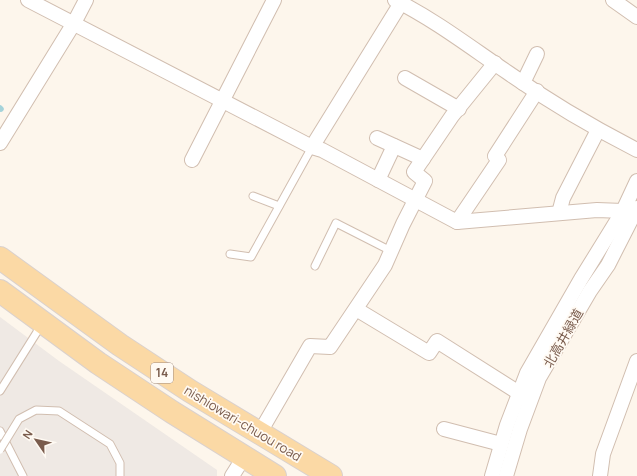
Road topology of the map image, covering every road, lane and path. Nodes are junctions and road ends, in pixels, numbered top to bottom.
1 (28, 0) edge
2 (86, 0) edge
3 (274, 0) edge
4 (613, 0) edge
5 (405, 3) edge
6 (637, 17) edge
7 (74, 23) junction
8 (537, 54) dead end
9 (495, 63) junction
10 (405, 78) dead end
11 (524, 83) junction
12 (537, 91) junction
13 (222, 100) junction
14 (458, 109) junction
15 (598, 130) junction
16 (377, 138) dead end
17 (0, 143) edge
18 (394, 146) junction
19 (312, 147) junction
20 (637, 150) edge
21 (423, 159) junction
22 (192, 160) dead end
23 (378, 180) junction
24 (637, 181) edge
25 (253, 196) dead end
26 (415, 199) junction
27 (279, 206) junction
28 (633, 212) edge
29 (559, 213) junction
30 (457, 222) junction
31 (391, 251) junction
32 (230, 254) dead end
33 (0, 258) edge
34 (315, 266) dead end
35 (0, 291) edge
36 (356, 309) junction
37 (43, 323) junction
38 (637, 361) edge
39 (0, 391) edge
40 (519, 393) junction
41 (444, 429) dead end
42 (0, 431) edge
43 (259, 434) junction
44 (501, 444) junction
45 (0, 450) edge
46 (244, 457) junction
47 (23, 476) edge
48 (120, 476) edge
49 (232, 476) edge
50 (275, 476) edge
51 (331, 476) edge
52 (492, 476) edge
53 (506, 476) edge
54 (600, 476) edge

1 - 7 street
2 - 7 street
3 - 13 street
4 - 6 street
5 - 9 street
5 - 19 street
7 - 13 street
7 - 17 street
8 - 11 street
9 - 11 street
9 - 14 street
10 - 14 street
11 - 12 street
12 - 15 street
12 - 30 street
13 - 19 street
13 - 22 street
14 - 21 street
15 - 20 street
15 - 29 street
16 - 18 street
18 - 21 street
18 - 23 street
19 - 23 street
19 - 27 lane
21 - 26 street
23 - 26 street
24 - 28 street
25 - 27 lane
26 - 30 street
26 - 31 street
27 - 32 lane
28 - 29 street
28 - 40 street
28 - 53 street, 北高井緑道
29 - 30 street
31 - 34 lane
31 - 36 street
33 - 43 main road, nishiowari-chuou road / 14
35 - 37 main road, nishiowari-chuou road / 14
36 - 40 street
36 - 43 street
37 - 39 lane
37 - 46 main road, nishiowari-chuou road / 14
38 - 54 street
40 - 44 street
41 - 44 street
42 - 47 lane
43 - 51 main road, nishiowari-chuou road / 14
44 - 52 street
45 - 48 lane, bridge
46 - 49 street
46 - 50 main road, nishiowari-chuou road / 14

